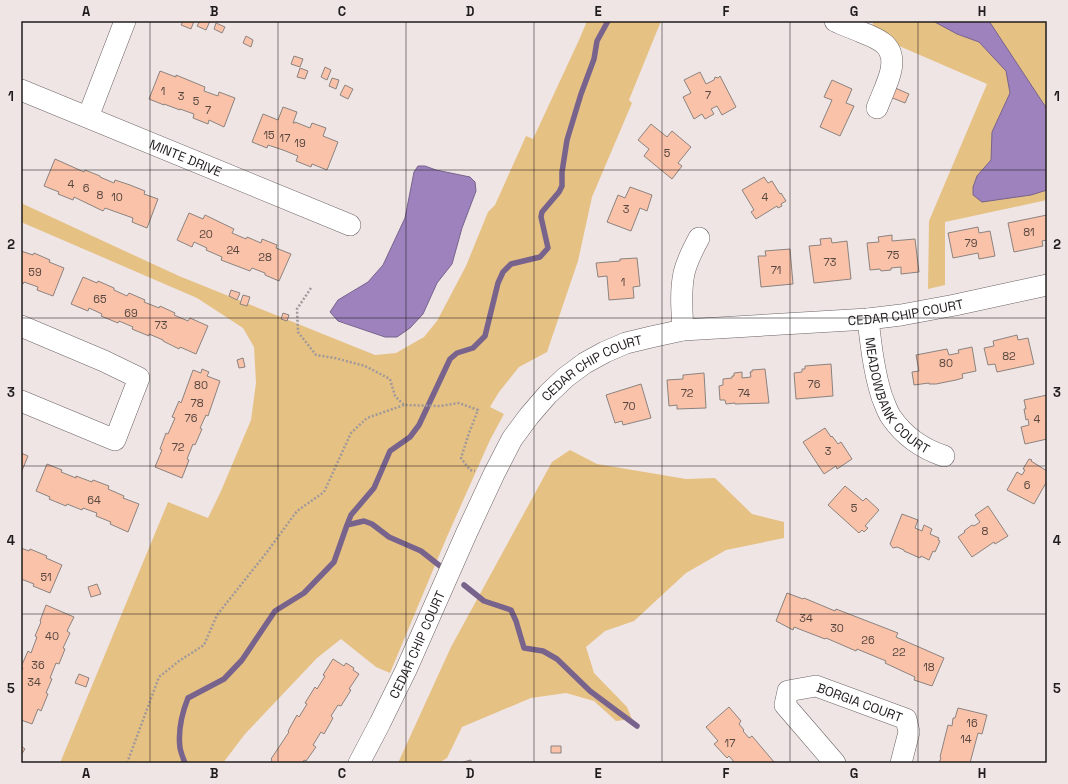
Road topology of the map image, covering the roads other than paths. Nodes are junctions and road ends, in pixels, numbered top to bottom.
1 (125, 21) edge
2 (835, 21) edge
3 (21, 90) edge
4 (877, 108) dead end
5 (88, 117) junction
6 (350, 225) dead end
7 (699, 238) dead end
8 (1047, 286) edge
9 (868, 319) junction
10 (21, 326) edge
11 (683, 330) junction
12 (21, 401) edge
13 (944, 456) dead end
14 (358, 763) edge
15 (835, 763) edge
16 (901, 763) edge

1 - 5 street
2 - 4 street
3 - 5 street, MINTE DRIVE
5 - 6 street, MINTE DRIVE
7 - 11 street
8 - 9 street, CEDAR CHIP COURT
9 - 11 street, CEDAR CHIP COURT
9 - 13 street, MEADOWBANK COURT
10 - 12 street
11 - 14 street, CEDAR CHIP COURT
15 - 16 street, BORGIA COURT

